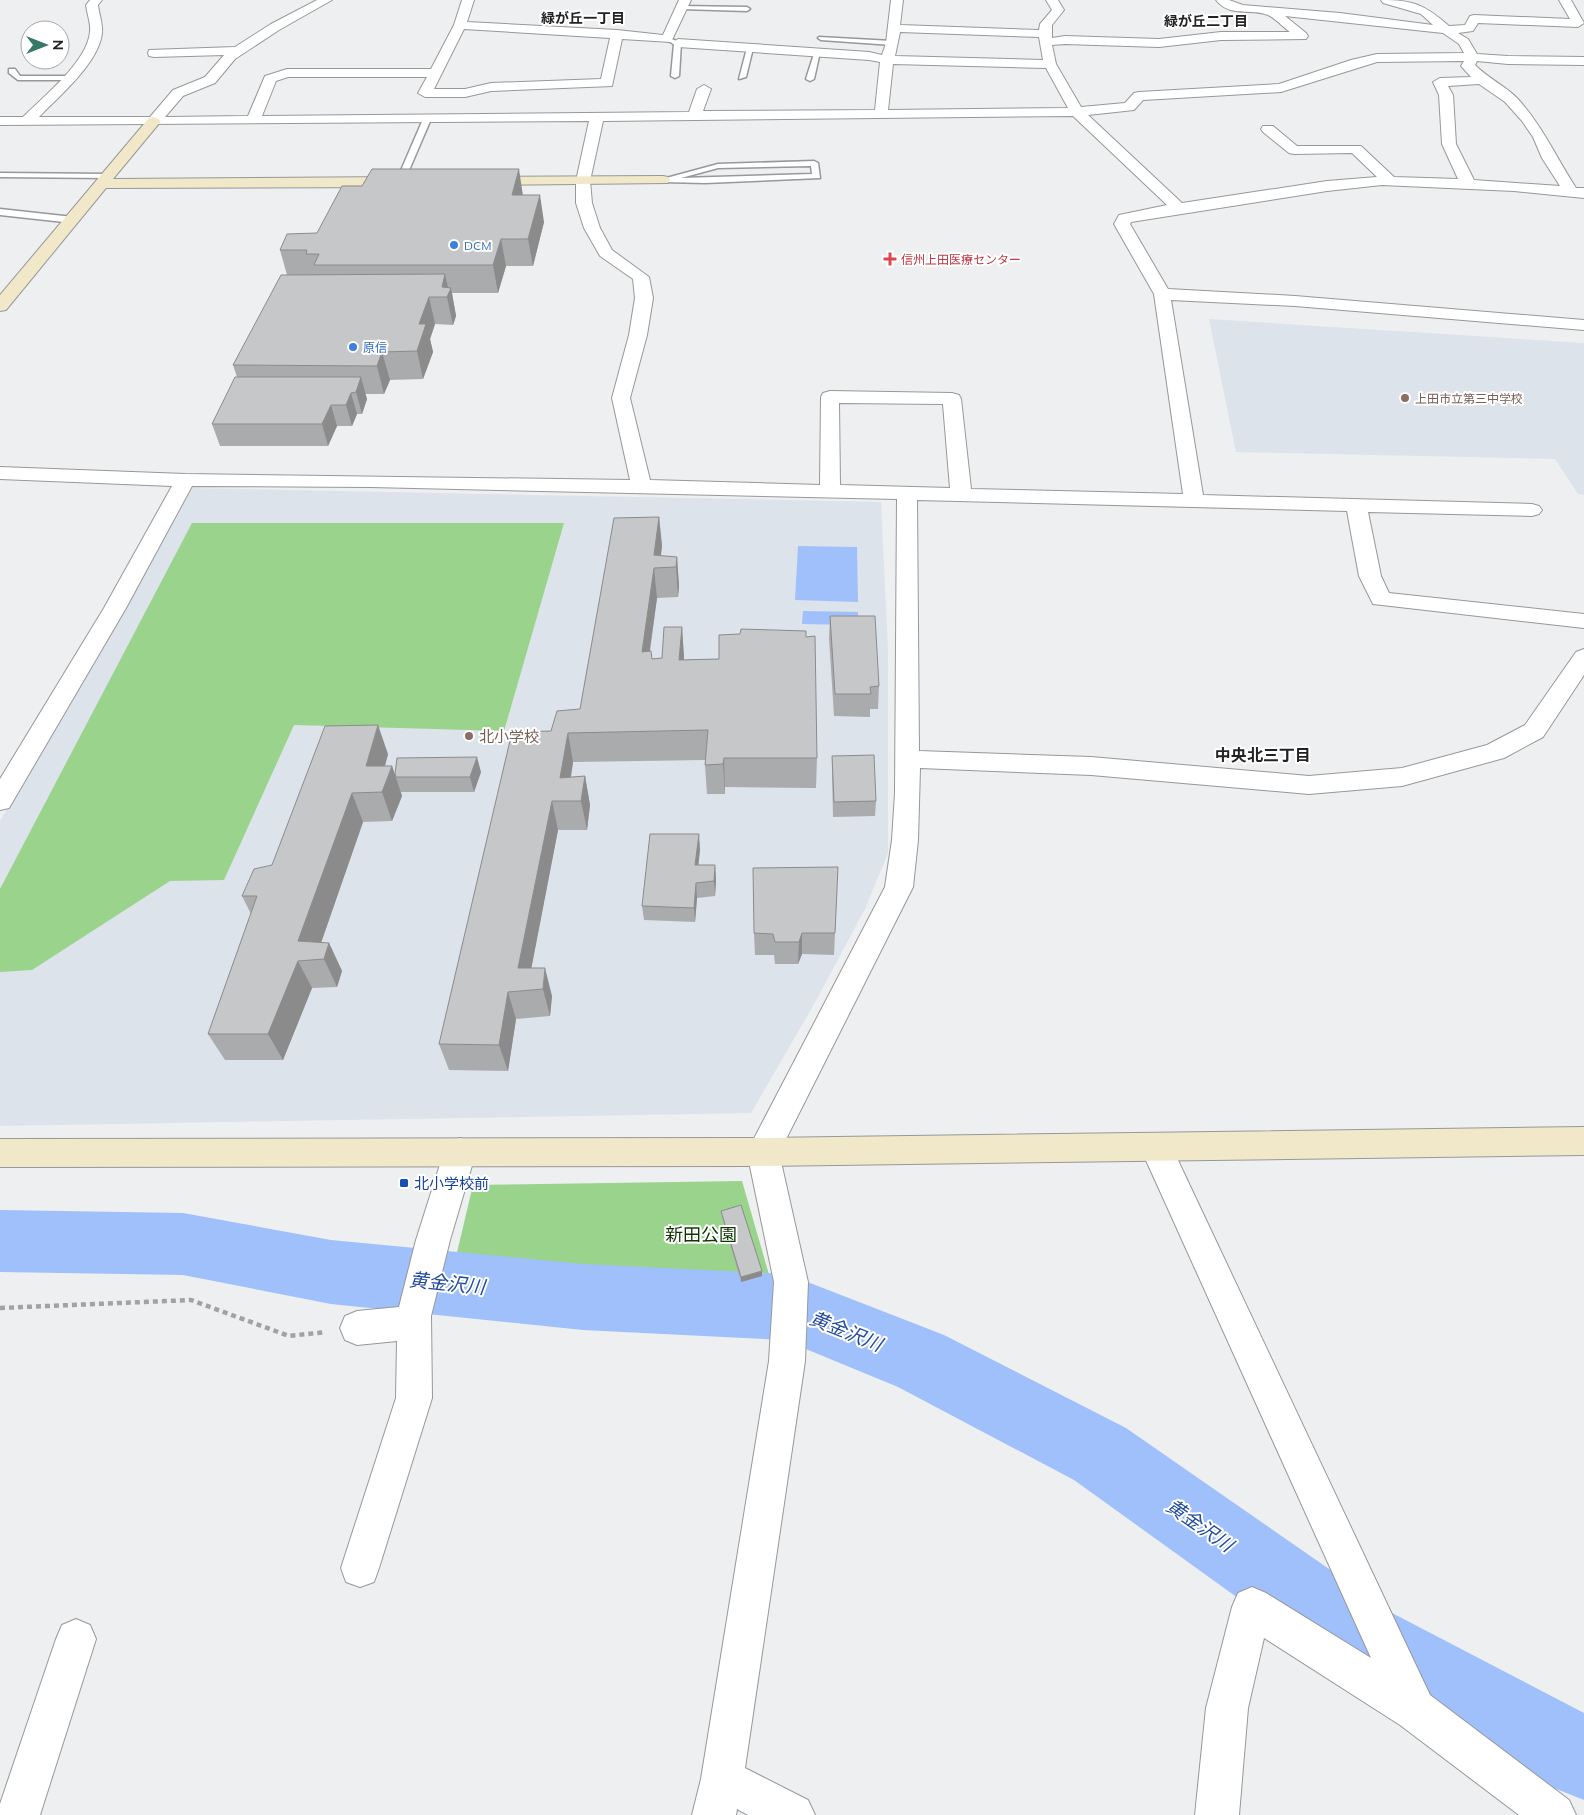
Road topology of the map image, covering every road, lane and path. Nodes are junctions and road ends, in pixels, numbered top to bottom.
1 (96, 0) edge
2 (326, 0) edge
3 (468, 0) edge
4 (897, 0) edge
5 (1052, 0) edge
6 (1222, 0) edge
7 (1387, 0) edge
8 (1565, 0) edge
9 (683, 4) edge
10 (747, 9) dead end
11 (1272, 12) junction
12 (1579, 13) edge
13 (460, 25) junction
14 (894, 28) junction
15 (1446, 30) junction
16 (617, 34) junction
17 (821, 38) dead end
18 (1045, 38) junction
19 (673, 41) junction
20 (892, 43) junction
21 (750, 48) junction
22 (236, 51) junction
23 (817, 52) junction
24 (154, 53) dead end
25 (1472, 57) junction
26 (887, 60) junction
27 (1584, 61) edge
28 (1050, 64) junction
29 (12, 71) dead end
30 (435, 72) junction
31 (674, 76) dead end
32 (742, 77) dead end
33 (69, 78) junction
34 (810, 79) dead end
35 (1482, 80) junction
36 (704, 88) dead end
37 (425, 93) junction
38 (1077, 112) junction
39 (881, 115) junction
40 (694, 117) junction
41 (427, 118) junction
42 (598, 118) junction
43 (401, 119) junction
44 (252, 120) junction
45 (0, 121) edge
46 (27, 121) junction
47 (154, 122) junction
48 (1268, 129) dead end
49 (1294, 150) junction
50 (0, 175) edge
51 (106, 180) junction
52 (663, 180) junction
53 (467, 181) edge
54 (583, 181) junction
55 (1390, 181) junction
56 (400, 182) junction
57 (419, 182) edge
58 (1468, 184) junction
59 (1327, 186) junction
60 (1577, 191) edge
61 (1179, 208) junction
62 (0, 212) edge
63 (73, 220) junction
64 (6, 292) edge
65 (1162, 294) junction
66 (0, 306) edge
67 (1584, 325) edge
68 (0, 473) edge
69 (185, 480) junction
70 (641, 486) junction
71 (830, 492) junction
72 (907, 493) junction
73 (960, 495) junction
74 (1194, 500) junction
75 (1356, 505) junction
76 (1532, 510) dead end
77 (1584, 621) edge
78 (1584, 658) edge
79 (908, 759) junction
80 (0, 801) edge
81 (1584, 1141) edge
82 (1156, 1147) junction
83 (460, 1152) junction
84 (763, 1152) junction
85 (0, 1154) edge
86 (0, 1308) edge
87 (414, 1319) junction
88 (357, 1328) joint
89 (360, 1568) dead end
90 (76, 1640) dead end
91 (1415, 1710) junction
92 (718, 1797) edge
93 (18, 1815) edge
94 (793, 1815) edge
95 (1217, 1815) edge
96 (1554, 1815) edge

1 - 33 street
2 - 22 street
3 - 13 street
4 - 14 street
5 - 18 street
6 - 11 street
7 - 15 street
8 - 12 street
9 - 10 lane
9 - 19 street
11 - 15 street
11 - 18 street
12 - 15 street
13 - 16 street
13 - 30 street
14 - 18 street
14 - 20 street
15 - 25 street
16 - 19 street
16 - 37 street
17 - 20 lane
18 - 28 street
19 - 21 street
19 - 31 lane
20 - 26 street
21 - 23 street
21 - 32 lane
22 - 24 street
22 - 47 street
23 - 26 street
23 - 34 lane
25 - 27 street
25 - 35 street
25 - 38 street
26 - 28 street
26 - 39 street
28 - 38 street
29 - 33 lane
30 - 37 street
30 - 44 street
33 - 46 street
35 - 58 street
35 - 60 street
36 - 40 street
37 - 43 street
38 - 39 street
38 - 61 street
39 - 40 street
40 - 42 street
41 - 42 street
41 - 43 street
41 - 56 lane
42 - 54 street
43 - 44 street
44 - 47 street
45 - 46 street
46 - 47 street
47 - 51 street
48 - 49 street
49 - 55 street
49 - 59 street
50 - 51 lane
51 - 56 street
51 - 63 street
52 - 52 lane
52 - 54 street
53 - 54 street
54 - 70 street
55 - 58 street
55 - 59 street
56 - 57 street
58 - 60 street
59 - 61 street
61 - 65 street
62 - 63 lane
63 - 64 street
64 - 66 street
65 - 67 street
65 - 74 street
68 - 69 street
69 - 70 street
69 - 80 street
70 - 71 street
71 - 72 street
71 - 73 street
72 - 73 street
72 - 79 street
73 - 74 street
74 - 75 street
75 - 76 street
75 - 77 street
78 - 79 street
79 - 84 street
81 - 82 street
82 - 84 street
82 - 91 street
83 - 84 street
83 - 85 street
83 - 87 street
84 - 92 street
86 - 88 path
87 - 88 street
87 - 89 street
90 - 93 street
91 - 95 street
91 - 96 street
92 - 94 street

